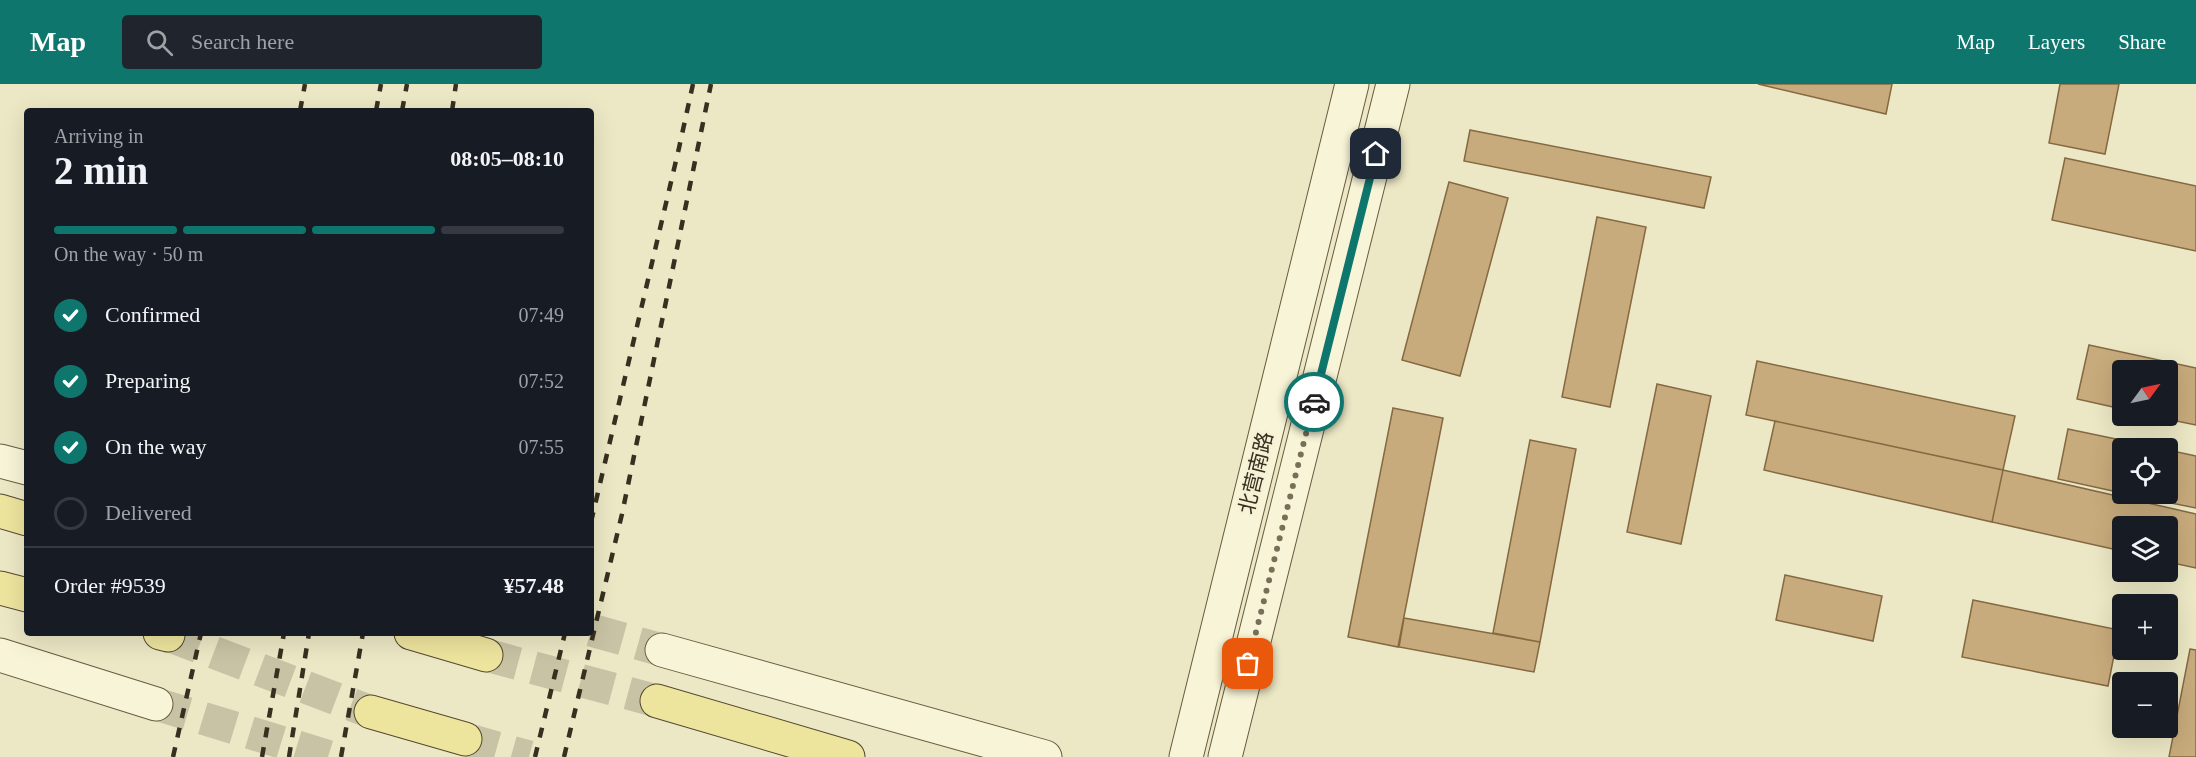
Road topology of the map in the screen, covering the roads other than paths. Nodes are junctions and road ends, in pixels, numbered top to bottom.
1 (1352, 84) edge
2 (1393, 84) edge
3 (0, 460) edge
4 (24, 467) edge
5 (0, 511) edge
6 (24, 518) edge
7 (0, 588) edge
8 (24, 594) edge
9 (421, 636) edge
10 (662, 650) tunnel mouth
11 (0, 655) edge
12 (486, 655) tunnel mouth
13 (657, 702) tunnel mouth
14 (156, 704) tunnel mouth
15 (371, 712) tunnel mouth
16 (465, 739) tunnel mouth
17 (848, 757) edge
18 (1045, 757) edge
19 (1186, 757) edge
20 (1225, 757) edge

1 - 19 street, 北营南路
2 - 20 street, 北营南路
3 - 4 street
5 - 6 main road
7 - 8 main road
9 - 12 main road
10 - 18 street
11 - 14 street
13 - 17 main road
15 - 16 main road

